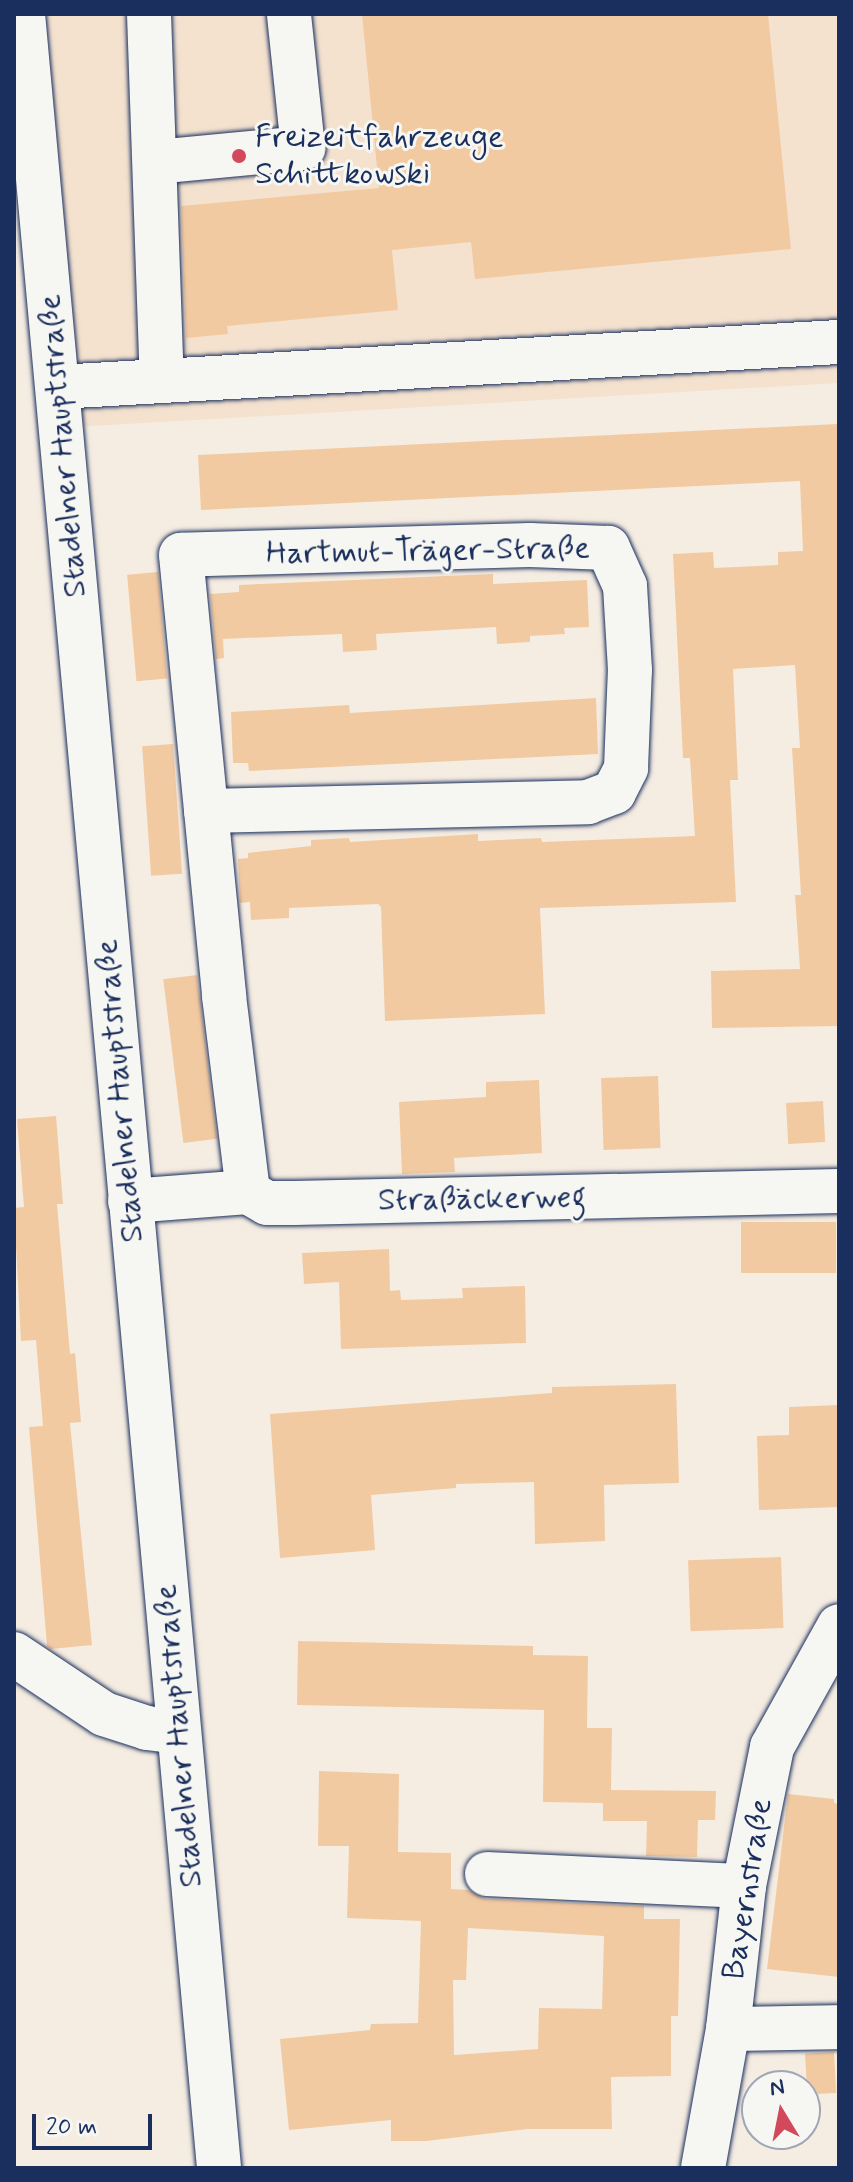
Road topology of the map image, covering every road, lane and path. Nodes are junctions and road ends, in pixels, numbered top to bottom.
1 (23, 14) edge
2 (149, 14) edge
3 (289, 14) edge
4 (155, 162) junction
5 (839, 342) edge
6 (162, 380) junction
7 (58, 387) junction
8 (206, 811) junction
9 (839, 1191) edge
10 (248, 1192) junction
11 (130, 1201) junction
12 (839, 1626) edge
13 (14, 1654) edge
14 (179, 1732) junction
15 (487, 1874) dead end
16 (744, 1886) junction
17 (839, 2027) edge
18 (728, 2029) junction
19 (219, 2168) edge
20 (703, 2168) edge

1 - 7 street, Stadelner Hauptstraße
2 - 4 street
3 - 4 street
4 - 6 street
5 - 6 street
6 - 7 street
7 - 11 street, Stadelner Hauptstraße
8 - 8 street, Hartmut-Träger-Straße
8 - 10 street, Hartmut-Träger-Straße
9 - 10 street, Straßäckerweg
10 - 11 street, Straßäckerweg
11 - 14 street, Stadelner Hauptstraße
12 - 16 street, Bayernstraße
13 - 14 street
14 - 19 street, Stadelner Hauptstraße
15 - 16 street
16 - 18 street, Bayernstraße
17 - 18 street
18 - 20 street, Bayernstraße

